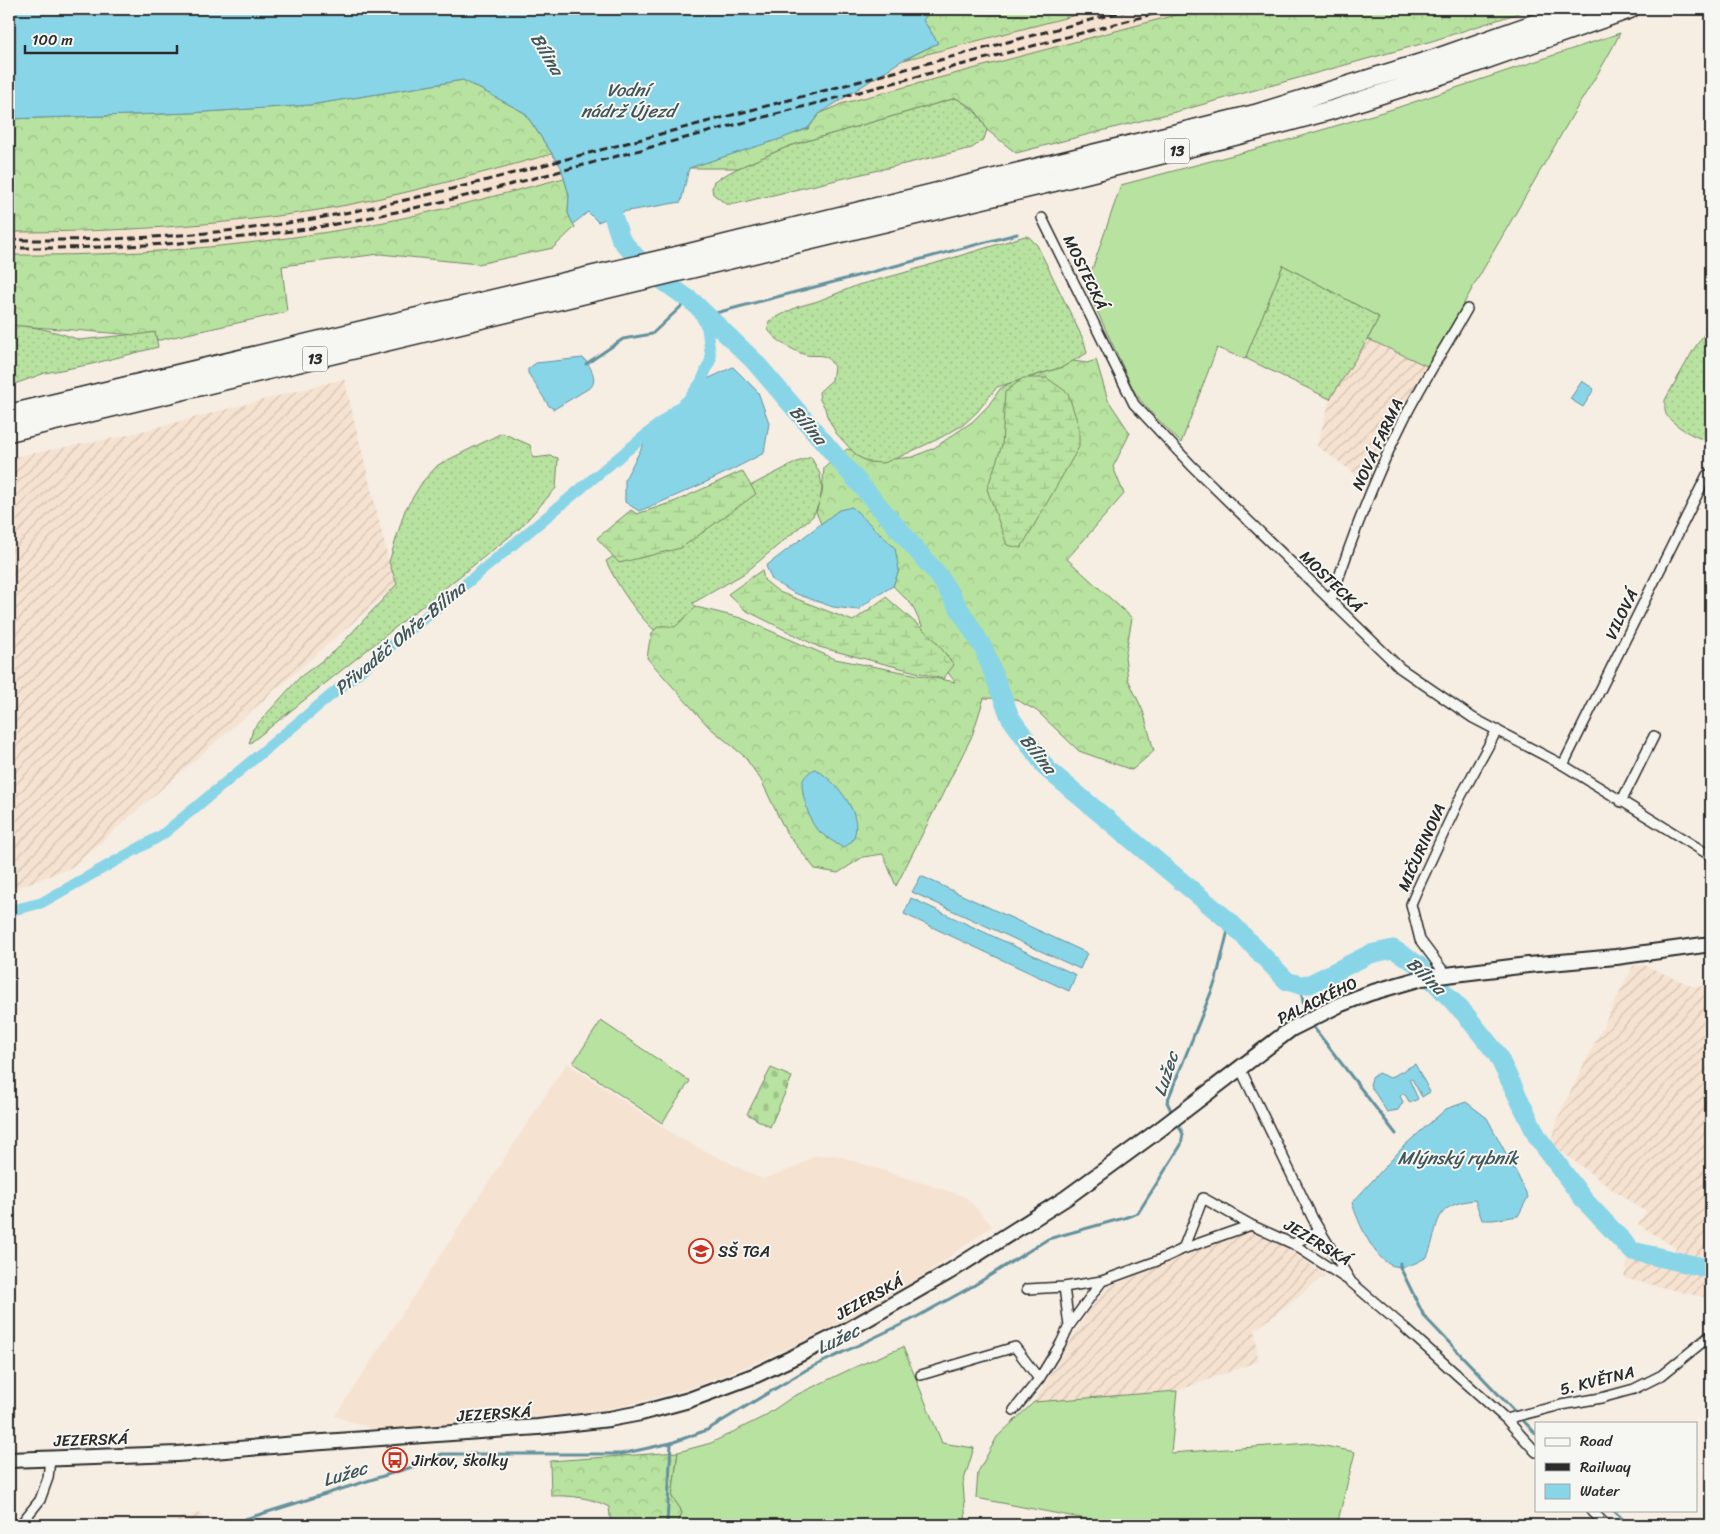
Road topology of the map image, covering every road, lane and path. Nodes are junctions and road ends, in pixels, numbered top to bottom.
1 (1576, 9) edge
2 (1630, 9) edge
3 (1042, 218) dead end
4 (1467, 309) dead end
5 (9, 414) edge
6 (9, 432) edge
7 (1707, 475) dead end
8 (1331, 601) junction
9 (1497, 730) junction
10 (1654, 736) dead end
11 (1562, 765) junction
12 (1621, 802) junction
13 (1711, 856) edge
14 (1711, 944) edge
15 (1447, 976) junction
16 (1240, 1068) junction
17 (1251, 1225) junction
18 (1320, 1230) junction
19 (1293, 1244) junction
20 (1183, 1249) junction
21 (949, 1272) joint
22 (1102, 1281) junction
23 (1351, 1282) junction
24 (1064, 1287) junction
25 (1027, 1289) dead end
26 (1070, 1326) junction
27 (1711, 1335) edge
28 (921, 1375) dead end
29 (1039, 1379) junction
30 (1014, 1410) dead end
31 (1506, 1419) junction
32 (1535, 1451) edge
33 (50, 1458) junction
34 (9, 1460) edge
35 (1593, 1512) edge
36 (20, 1525) edge
37 (1606, 1525) edge

1 - 5 highway, 13
2 - 6 highway, 13
3 - 8 street, MOSTECKÁ
4 - 8 street, NOVÁ FARMA
7 - 11 street, VILOVÁ
8 - 9 street, MOSTECKÁ
9 - 11 street, MOSTECKÁ
9 - 15 street, MIČURINOVA
10 - 12 street
11 - 12 street, MOSTECKÁ
12 - 13 street, MOSTECKÁ
14 - 15 street, PALACKÉHO
15 - 16 street, PALACKÉHO
16 - 18 street
16 - 21 street, PALACKÉHO
17 - 19 street, JEZERSKÁ
17 - 20 street
17 - 20 street, JEZERSKÁ
18 - 19 street
18 - 23 street
19 - 23 street, JEZERSKÁ
20 - 22 street
21 - 33 street, JEZERSKÁ
22 - 24 street
22 - 26 street
23 - 31 street, JEZERSKÁ
24 - 25 street
24 - 26 street
26 - 29 street
27 - 31 street, 5. KVĚTNA
28 - 29 street
29 - 30 street
31 - 32 street, JEZERSKÁ
33 - 34 street, JEZERSKÁ
33 - 36 street
35 - 37 street

